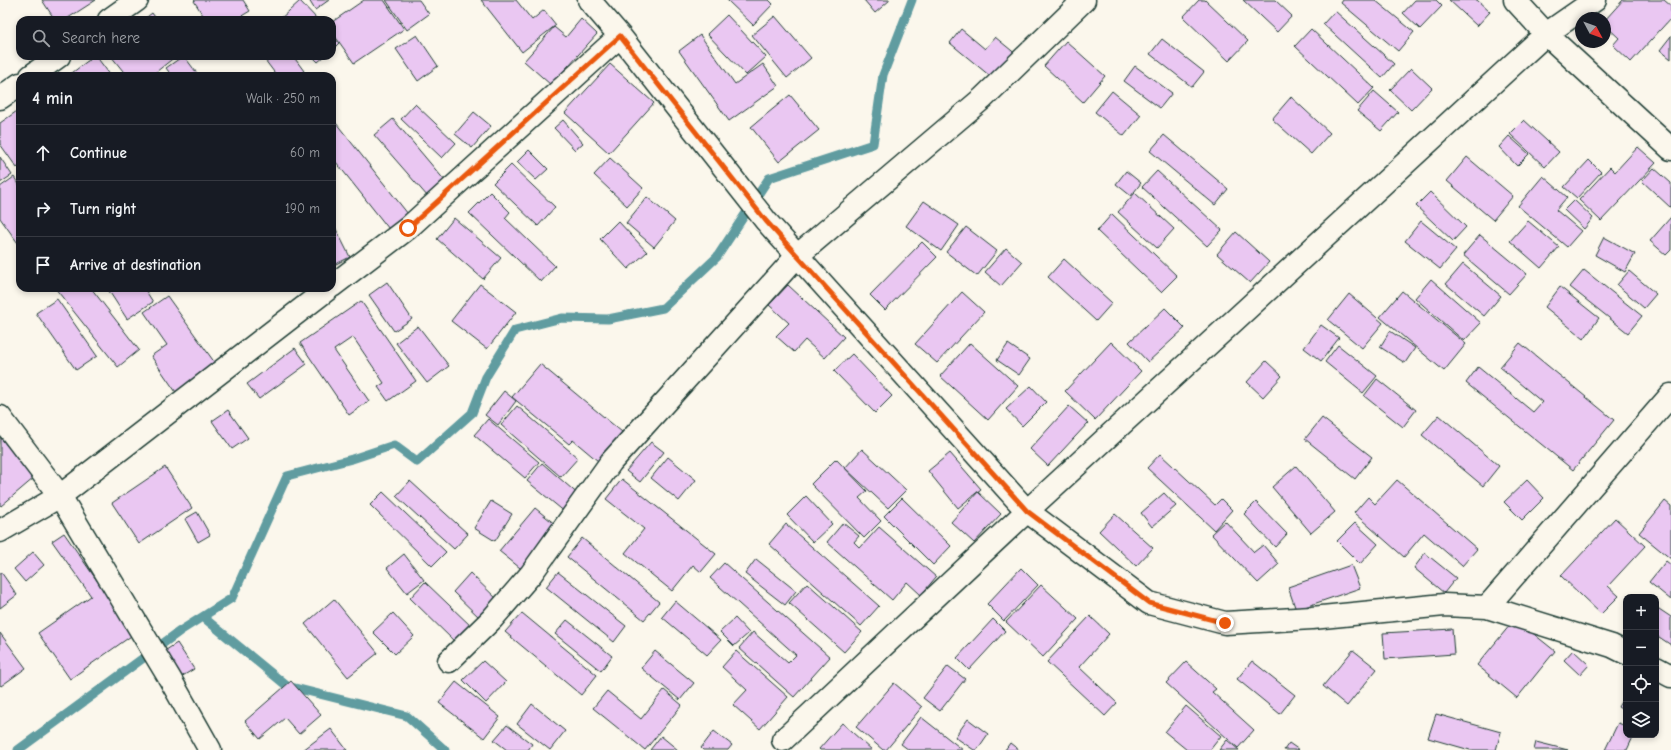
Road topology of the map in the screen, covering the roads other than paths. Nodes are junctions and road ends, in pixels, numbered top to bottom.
1 (137, 0) edge
2 (589, 0) edge
3 (1084, 0) edge
4 (1514, 0) edge
5 (1594, 0) edge
6 (115, 16) edge
7 (1546, 34) junction
8 (620, 36) junction
9 (53, 60) edge
10 (37, 72) edge
11 (16, 87) edge
12 (0, 98) edge
13 (1671, 149) edge
14 (796, 256) junction
15 (336, 283) edge
16 (325, 292) edge
17 (1671, 395) edge
18 (0, 417) edge
19 (60, 496) junction
20 (1027, 511) junction
21 (0, 531) edge
22 (1487, 607) junction
23 (1623, 652) edge
24 (449, 661) dead end
25 (1659, 670) edge
26 (1671, 676) edge
27 (783, 740) dead end
28 (210, 750) edge

1 - 6 street
2 - 8 street
3 - 14 street
4 - 7 street
5 - 7 street
7 - 13 street
7 - 20 street
8 - 14 street
8 - 15 street
9 - 10 street
11 - 12 street
14 - 20 street
14 - 24 street
16 - 19 street
17 - 22 street
18 - 19 street
19 - 21 street
19 - 28 street
20 - 22 street
20 - 27 street
22 - 23 street
25 - 26 street

